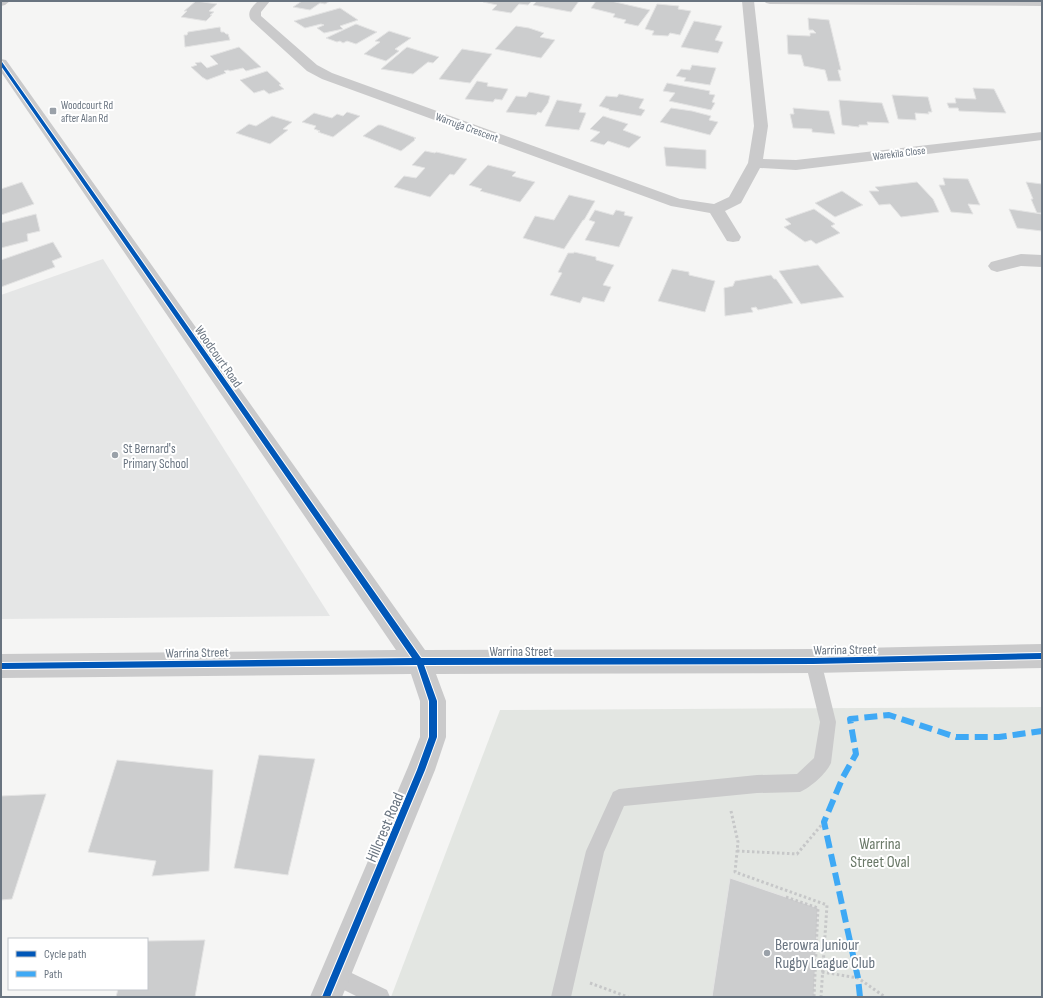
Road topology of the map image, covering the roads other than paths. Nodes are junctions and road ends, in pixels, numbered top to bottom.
1 (4, 1) edge
2 (264, 1) edge
3 (748, 1) edge
4 (770, 1) edge
5 (1, 3) edge
6 (1042, 3) edge
7 (1, 63) edge
8 (1042, 136) edge
9 (755, 163) junction
10 (716, 210) junction
11 (733, 237) dead end
12 (1042, 261) edge
13 (996, 266) dead end
14 (1042, 656) edge
15 (813, 661) junction
16 (419, 662) junction
17 (1, 666) edge
18 (330, 986) edge
19 (380, 997) edge
20 (561, 997) edge

1 - 5 street
2 - 10 street, Warruga Crescent
3 - 9 street
4 - 6 street
7 - 16 street, Woodcourt Road
8 - 9 street, Warekila Close
9 - 10 street
10 - 11 street
12 - 13 street
14 - 15 street, Warrina Street
15 - 16 street, Warrina Street
15 - 20 lane
16 - 17 street, Warrina Street
16 - 18 street, Hillcrest Road
18 - 19 lane

